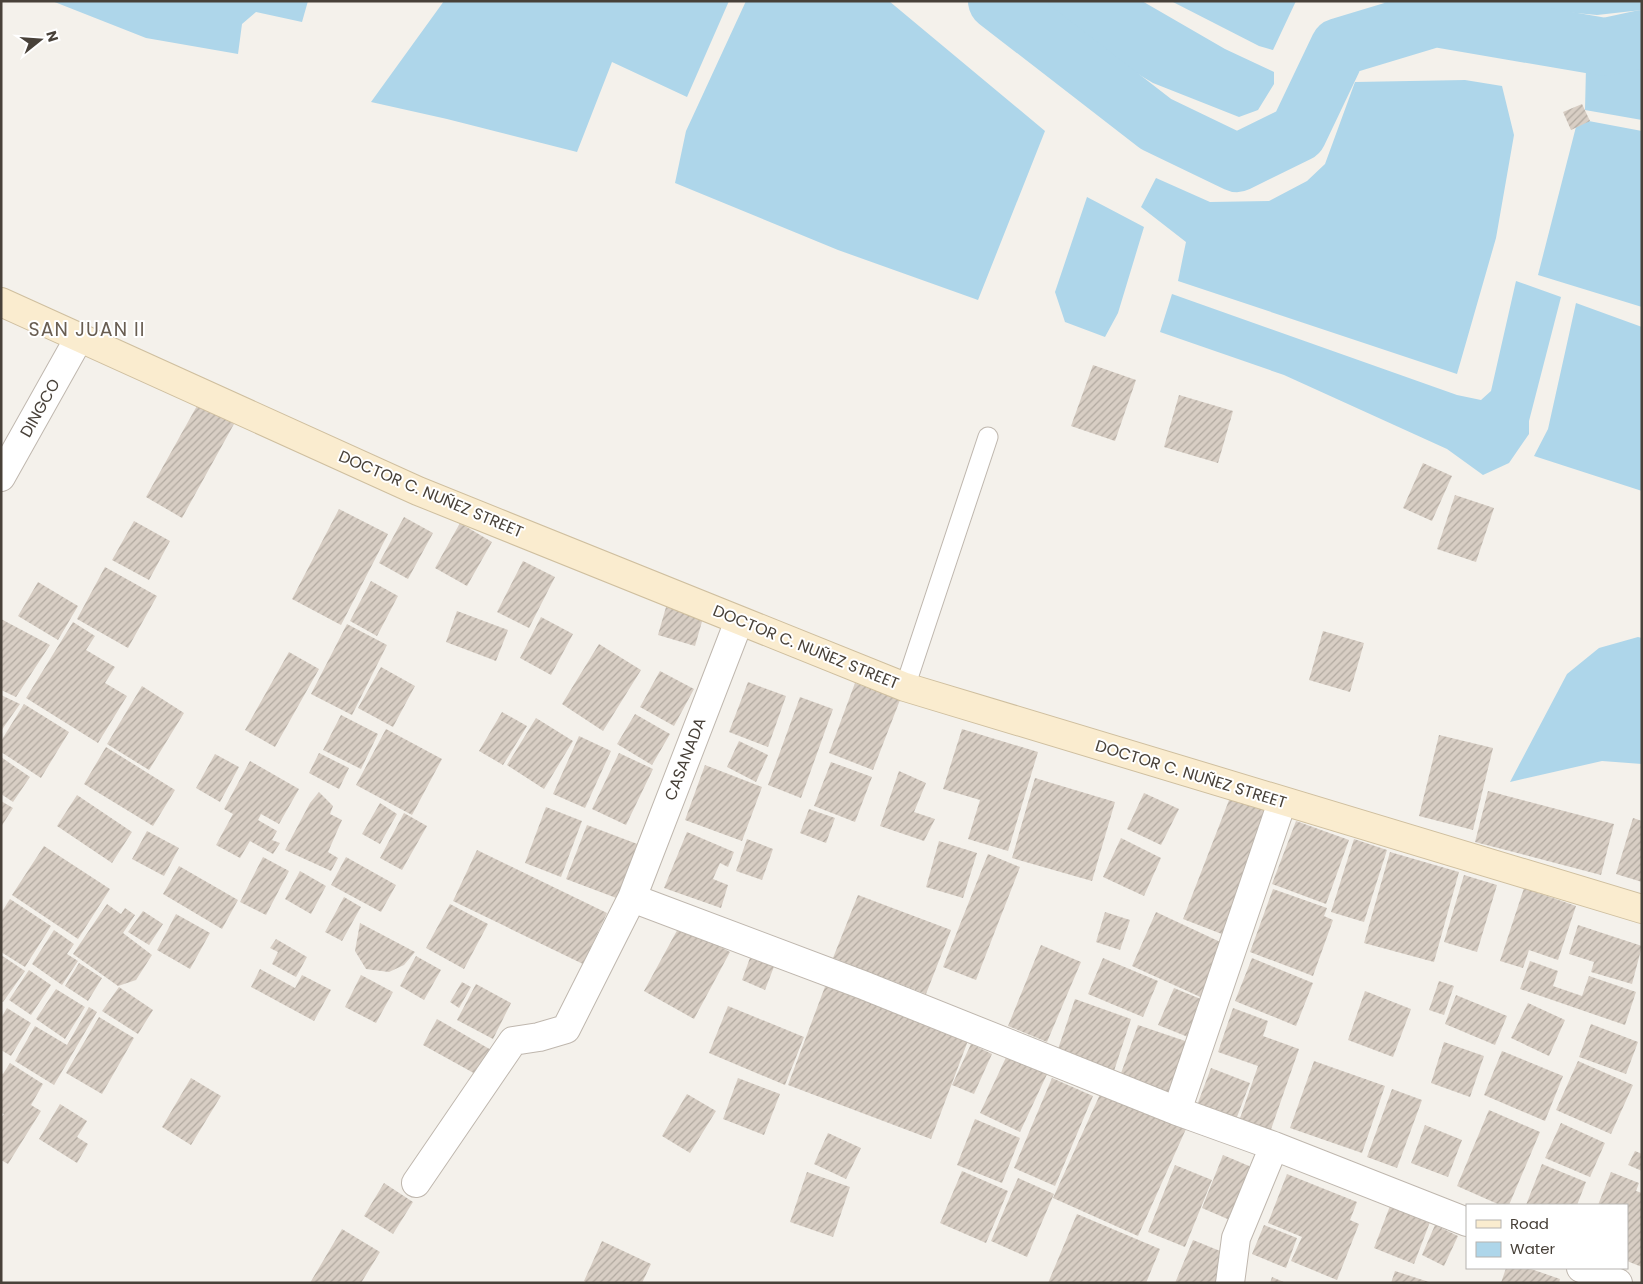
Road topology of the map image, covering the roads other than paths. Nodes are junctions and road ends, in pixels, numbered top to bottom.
1 (1, 302) edge
2 (79, 338) junction
3 (988, 437) dead end
4 (1, 477) edge
5 (739, 620) junction
6 (905, 687) junction
7 (1282, 802) junction
8 (632, 898) junction
9 (1642, 909) edge
10 (1177, 1111) junction
11 (1274, 1146) junction
12 (416, 1183) dead end
13 (1466, 1222) edge
14 (1583, 1269) edge
15 (1230, 1283) edge
16 (1618, 1283) edge

1 - 2 main road, DOCTOR C. NUÑEZ STREET
2 - 4 street, DINGCO
2 - 5 main road, DOCTOR C. NUÑEZ STREET
3 - 6 lane
5 - 6 main road, DOCTOR C. NUÑEZ STREET
5 - 8 street, CASANADA
6 - 7 main road, DOCTOR C. NUÑEZ STREET
7 - 9 main road, DOCTOR C. NUÑEZ STREET
7 - 10 street
8 - 10 street
8 - 12 street, CASANADA
10 - 11 street
11 - 13 street
11 - 15 street
14 - 16 street

